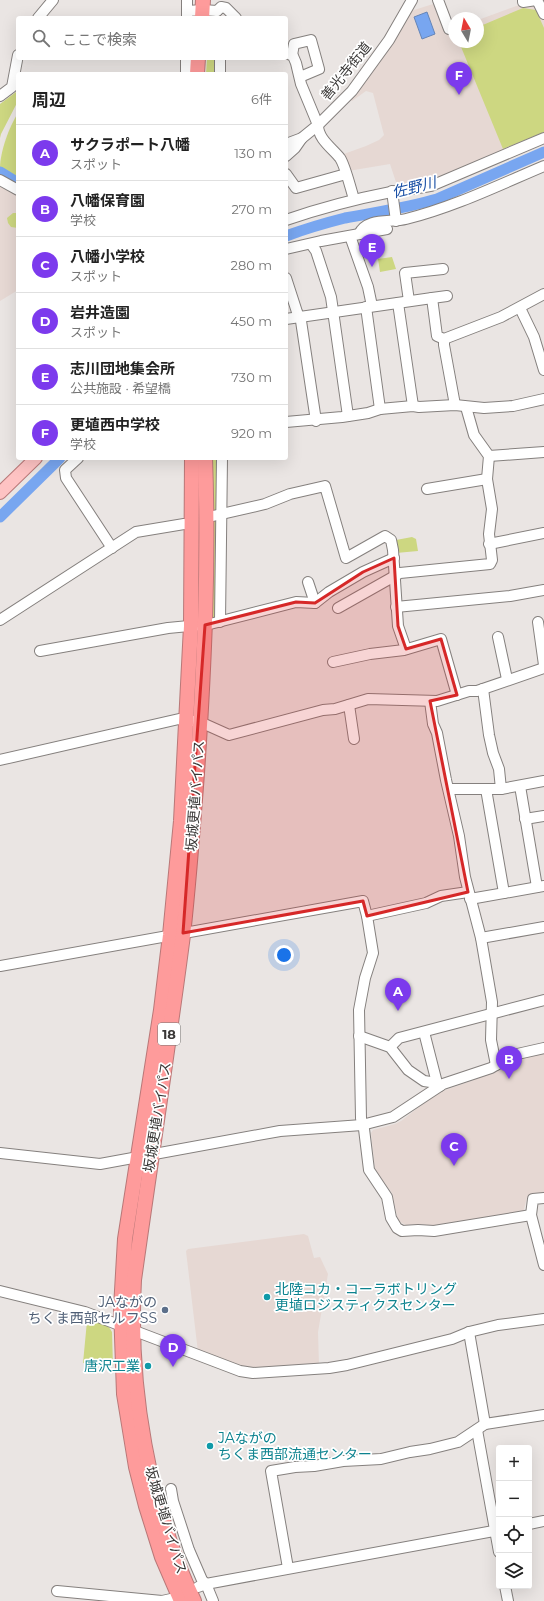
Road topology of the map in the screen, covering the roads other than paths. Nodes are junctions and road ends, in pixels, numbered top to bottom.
1 (53, 0) edge
2 (187, 0) edge
3 (216, 0) edge
4 (412, 0) edge
5 (438, 0) edge
6 (523, 0) edge
7 (537, 0) edge
8 (203, 9) edge
9 (187, 14) edge
10 (544, 14) edge
11 (218, 15) edge
12 (40, 16) edge
13 (234, 16) edge
14 (448, 26) edge
15 (289, 54) edge
16 (17, 60) edge
17 (186, 60) edge
18 (198, 60) edge
19 (201, 60) edge
20 (220, 60) edge
21 (186, 72) edge
22 (197, 72) edge
23 (201, 72) edge
24 (220, 72) edge
25 (300, 77) junction
26 (0, 96) edge
27 (318, 125) junction
28 (302, 138) junction
29 (544, 138) edge
30 (288, 140) edge
31 (288, 154) edge
32 (544, 166) edge
33 (346, 174) junction
34 (288, 177) edge
35 (0, 180) edge
36 (16, 189) edge
37 (392, 192) junction
38 (354, 199) junction
39 (288, 219) edge
40 (396, 221) junction
41 (387, 229) dead end
42 (355, 235) junction
43 (311, 244) junction
44 (288, 249) edge
45 (443, 269) dead end
46 (288, 284) edge
47 (544, 294) edge
48 (447, 296) dead end
49 (432, 298) junction
50 (409, 301) junction
51 (398, 303) junction
52 (369, 307) junction
53 (520, 308) junction
54 (334, 312) junction
55 (299, 317) junction
56 (288, 319) edge
57 (444, 339) junction
58 (544, 370) edge
59 (544, 399) edge
60 (455, 405) junction
61 (413, 406) junction
62 (466, 407) junction
63 (380, 409) junction
64 (348, 416) junction
65 (316, 421) junction
66 (288, 422) edge
67 (544, 452) edge
68 (489, 456) junction
69 (34, 460) edge
70 (76, 460) edge
71 (192, 460) edge
72 (205, 460) edge
73 (222, 460) edge
74 (487, 479) junction
75 (427, 489) dead end
76 (0, 494) edge
77 (217, 515) junction
78 (184, 524) dead end
79 (544, 534) edge
80 (490, 544) junction
81 (112, 548) junction
82 (394, 558) junction
83 (394, 576) junction
84 (308, 582) dead end
85 (544, 590) edge
86 (315, 604) junction
87 (396, 607) junction
88 (338, 608) dead end
89 (0, 620) edge
90 (220, 622) junction
91 (538, 622) dead end
92 (198, 625) junction
93 (498, 638) dead end
94 (40, 650) dead end
95 (406, 650) junction
96 (333, 662) dead end
97 (544, 666) edge
98 (507, 679) junction
99 (483, 689) junction
100 (457, 695) junction
101 (430, 701) junction
102 (349, 705) junction
103 (194, 721) junction
104 (354, 739) dead end
105 (0, 760) edge
106 (544, 781) edge
107 (520, 786) junction
108 (449, 789) junction
109 (501, 789) junction
110 (486, 790) junction
111 (544, 816) edge
112 (525, 819) junction
113 (541, 887) edge
114 (504, 893) junction
115 (469, 896) junction
116 (367, 916) junction
117 (544, 927) edge
118 (176, 934) junction
119 (481, 938) junction
120 (0, 966) edge
121 (544, 1000) edge
122 (490, 1014) junction
123 (424, 1032) junction
124 (359, 1036) junction
125 (390, 1047) junction
126 (544, 1048) edge
127 (496, 1065) junction
128 (439, 1084) junction
129 (362, 1125) junction
130 (0, 1153) edge
131 (145, 1156) junction
132 (544, 1198) edge
133 (531, 1216) junction
134 (544, 1265) edge
135 (0, 1291) edge
136 (544, 1319) edge
137 (127, 1328) junction
138 (469, 1332) junction
139 (544, 1415) edge
140 (481, 1427) junction
141 (171, 1489) dead end
142 (544, 1521) edge
143 (532, 1523) edge
144 (496, 1524) edge
145 (496, 1531) edge
146 (288, 1568) junction
147 (202, 1585) junction
148 (506, 1589) edge
149 (57, 1591) dead end
150 (171, 1600) edge
151 (194, 1601) edge
152 (213, 1601) edge
153 (508, 1601) edge

1 - 12 street
2 - 9 street
3 - 11 street
4 - 27 street, 善光寺街道
5 - 14 street
6 - 7 street
7 - 10 street
8 - 9 street
8 - 11 street
11 - 13 street
15 - 25 street
15 - 25 street
16 - 26 street
17 - 21 street
18 - 22 highway
19 - 23 highway
20 - 24 street
25 - 27 street
27 - 28 street, 善光寺街道
27 - 33 street
28 - 30 street, 善光寺街道
28 - 31 street
29 - 37 street
32 - 40 street
33 - 34 street
33 - 38 street
35 - 36 street
37 - 38 street
37 - 40 street
38 - 39 street
40 - 42 street
41 - 42 street
42 - 43 street
42 - 52 street
43 - 44 street
43 - 54 street
45 - 50 street
46 - 55 street
47 - 53 street
48 - 49 street
49 - 50 street
49 - 57 street
50 - 51 street
51 - 52 street
51 - 61 street
52 - 54 street
52 - 63 street
53 - 57 street
53 - 58 street
54 - 55 street
54 - 64 street
55 - 56 street
55 - 65 street
57 - 60 street
59 - 62 street
60 - 61 street
60 - 62 street
61 - 63 street
62 - 68 street
63 - 64 street
64 - 65 street
65 - 66 street
67 - 68 street
68 - 74 street
69 - 76 main road
70 - 81 street
71 - 92 highway, 坂城更埴バイパス / 18
72 - 92 highway, 坂城更埴バイパス / 18
73 - 77 street
74 - 75 street
74 - 80 street
77 - 82 street
77 - 90 street
78 - 81 street
79 - 80 street
80 - 83 street
81 - 89 street
82 - 83 street
82 - 86 street
83 - 87 street
83 - 88 street
84 - 86 street
85 - 87 street
86 - 90 street
87 - 95 street
90 - 92 street
91 - 97 street
92 - 94 street
92 - 103 highway, 坂城更埴バイパス / 18
93 - 98 street
95 - 96 street
95 - 100 street
97 - 98 street
98 - 99 street
99 - 100 street
99 - 109 street
100 - 101 street
101 - 102 street
101 - 108 street
102 - 103 street
102 - 104 street
103 - 105 street
103 - 118 highway, 坂城更埴バイパス / 18
106 - 107 street
107 - 109 street
107 - 112 street
108 - 110 street
108 - 115 street
109 - 110 street
110 - 114 street
111 - 112 street
112 - 113 street
113 - 114 street
114 - 115 street
115 - 116 street
115 - 119 street
116 - 118 street
116 - 124 street
117 - 119 street
118 - 120 street
118 - 131 highway, 坂城更埴バイパス / 18
119 - 122 street
121 - 122 street
122 - 123 street
122 - 127 street
123 - 125 street
123 - 128 street
124 - 125 street
124 - 129 street
125 - 128 street
126 - 127 street
127 - 128 street
128 - 129 street
129 - 131 street
129 - 133 street
130 - 131 street
131 - 137 highway, 坂城更埴バイパス / 18
132 - 133 street
133 - 134 street
135 - 137 street
136 - 138 street
137 - 138 street
137 - 150 highway, 坂城更埴バイパス / 18
137 - 151 highway, 坂城更埴バイパス / 18
138 - 140 street
139 - 140 street
140 - 144 street
140 - 146 street
141 - 147 street
142 - 143 street
145 - 146 street
146 - 147 street
147 - 152 street
148 - 153 street
149 - 150 street

